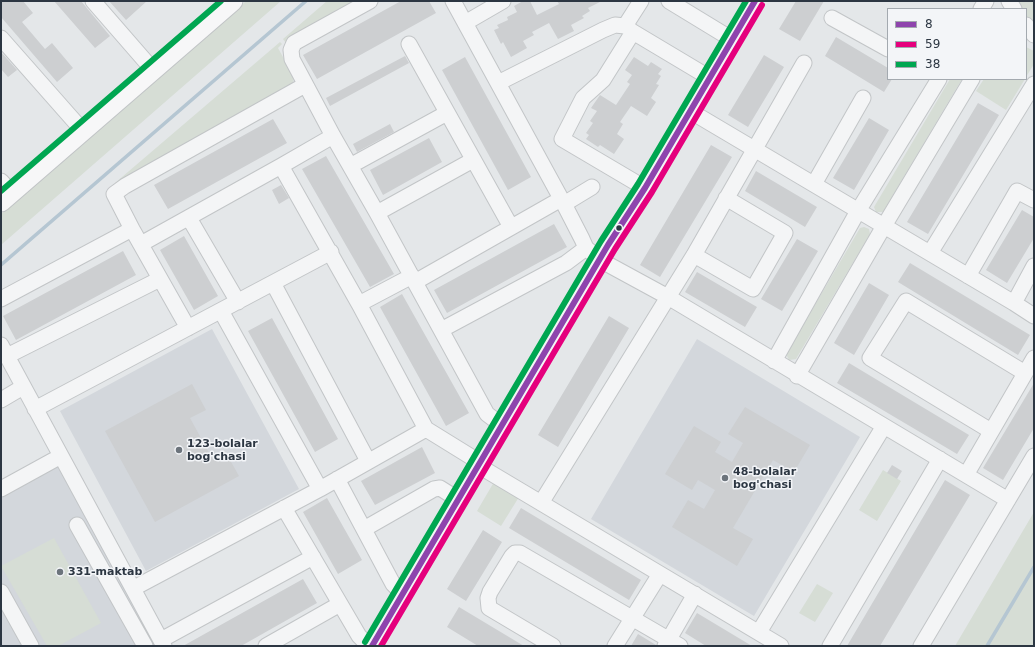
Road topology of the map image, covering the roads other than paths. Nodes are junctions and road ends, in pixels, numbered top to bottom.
1 (93, 1) edge
2 (370, 1) edge
3 (453, 1) edge
4 (503, 1) edge
5 (641, 1) edge
6 (668, 1) edge
7 (755, 1) edge
8 (221, 3) edge
9 (832, 18) dead end
10 (465, 23) junction
11 (1027, 25) edge
12 (629, 29) junction
13 (1034, 35) edge
14 (1, 38) edge
15 (732, 40) junction
16 (409, 44) dead end
17 (887, 48) edge
18 (804, 63) dead end
19 (149, 66) junction
20 (710, 78) junction
21 (938, 80) edge
22 (971, 80) edge
23 (498, 83) junction
24 (1034, 84) edge
25 (305, 85) junction
26 (863, 98) dead end
27 (690, 111) junction
28 (447, 113) junction
29 (80, 126) junction
30 (333, 136) junction
31 (753, 149) junction
32 (473, 160) junction
33 (281, 166) junction
34 (350, 166) junction
35 (814, 184) junction
36 (592, 187) dead end
37 (645, 188) junction
38 (4, 189) edge
39 (726, 198) junction
40 (1034, 200) edge
41 (562, 202) junction
42 (858, 211) junction
43 (377, 213) junction
44 (189, 218) junction
45 (884, 226) junction
46 (511, 227) junction
47 (132, 229) junction
48 (141, 244) junction
49 (586, 248) junction
50 (331, 252) junction
51 (930, 253) junction
52 (694, 255) junction
53 (600, 260) junction
54 (1034, 266) edge
55 (968, 276) junction
56 (160, 279) junction
57 (413, 279) junction
58 (273, 284) junction
59 (668, 297) junction
60 (1, 299) edge
61 (238, 302) junction
62 (1014, 303) junction
63 (359, 304) junction
64 (221, 311) junction
65 (1034, 316) edge
66 (188, 328) junction
67 (441, 330) junction
68 (4, 351) edge
69 (1034, 358) edge
70 (774, 361) junction
71 (1025, 373) junction
72 (797, 376) junction
73 (23, 387) junction
74 (1, 400) edge
75 (35, 409) junction
76 (503, 426) junction
77 (884, 426) junction
78 (426, 429) junction
79 (991, 432) junction
80 (61, 456) junction
81 (1034, 456) edge
82 (940, 459) junction
83 (368, 461) junction
84 (480, 464) junction
85 (966, 475) junction
86 (337, 479) junction
87 (1, 489) edge
88 (320, 489) junction
89 (459, 500) junction
90 (1008, 500) junction
91 (541, 503) junction
92 (284, 508) junction
93 (77, 525) dead end
94 (364, 529) junction
95 (313, 557) junction
96 (660, 574) junction
97 (134, 588) junction
98 (1, 592) edge
99 (403, 594) junction
100 (695, 594) junction
101 (340, 604) junction
102 (632, 619) junction
103 (759, 632) junction
104 (163, 643) edge
105 (671, 644) edge
106 (31, 646) edge
107 (145, 646) edge
108 (266, 646) edge
109 (369, 646) edge
110 (372, 646) edge
111 (553, 646) edge
112 (615, 646) edge
113 (781, 646) edge
114 (830, 646) edge
115 (921, 646) edge

1 - 19 street
2 - 25 street
3 - 10 street
4 - 10 street
5 - 12 street
6 - 15 street
7 - 15 street
8 - 19 main road
9 - 17 street
10 - 23 street
11 - 13 street
12 - 20 street
12 - 23 street
12 - 37 street
14 - 29 street
15 - 20 street
16 - 28 street
18 - 31 street
19 - 29 main road
20 - 27 street
21 - 42 street
22 - 45 street
23 - 41 street
24 - 51 street
25 - 30 street
25 - 47 street
26 - 35 street
27 - 31 street
27 - 37 street
28 - 32 street
28 - 34 street
29 - 38 main road
30 - 33 street
30 - 34 street
31 - 35 street
31 - 39 street
32 - 43 street
32 - 46 street
33 - 44 street
33 - 50 street
34 - 43 street
35 - 42 street
36 - 41 street
37 - 53 street
39 - 52 street
39 - 52 street
40 - 55 street
41 - 46 street
41 - 49 street
42 - 45 street
42 - 70 street
43 - 57 street
44 - 48 street
44 - 61 street
45 - 51 street
45 - 72 street
46 - 57 street
47 - 48 street
47 - 60 street
48 - 56 street
49 - 53 street
49 - 67 street
50 - 58 street
50 - 63 street
51 - 55 street
52 - 59 street
53 - 59 street
53 - 76 street
54 - 62 street
55 - 62 street
56 - 66 street
56 - 68 street
57 - 63 street
57 - 67 street
58 - 61 street
58 - 83 street
59 - 70 street
59 - 91 street
61 - 64 street
62 - 65 street
63 - 78 street
64 - 66 street
64 - 88 street
66 - 75 street
67 - 76 street
68 - 73 street
69 - 71 street
70 - 72 street
71 - 79 street
71 - 79 street
72 - 77 street
73 - 74 street
73 - 75 street
75 - 80 street
76 - 84 street
77 - 82 street
77 - 103 street
78 - 83 street
78 - 84 street
79 - 85 street
80 - 87 street
80 - 97 street
81 - 90 street
82 - 85 street
82 - 114 street
83 - 86 street
84 - 89 street
84 - 91 street
85 - 90 street
86 - 88 street
86 - 94 street
88 - 92 street
89 - 94 street
89 - 99 street
90 - 115 street
91 - 96 street
92 - 95 street
92 - 97 street
93 - 107 street
94 - 99 street
95 - 101 street
95 - 104 street
96 - 100 street
96 - 102 street
97 - 104 street
98 - 106 street
99 - 110 street
100 - 103 street
100 - 105 street
101 - 108 street
101 - 109 street
102 - 105 street
102 - 111 street
102 - 112 street
103 - 113 street

